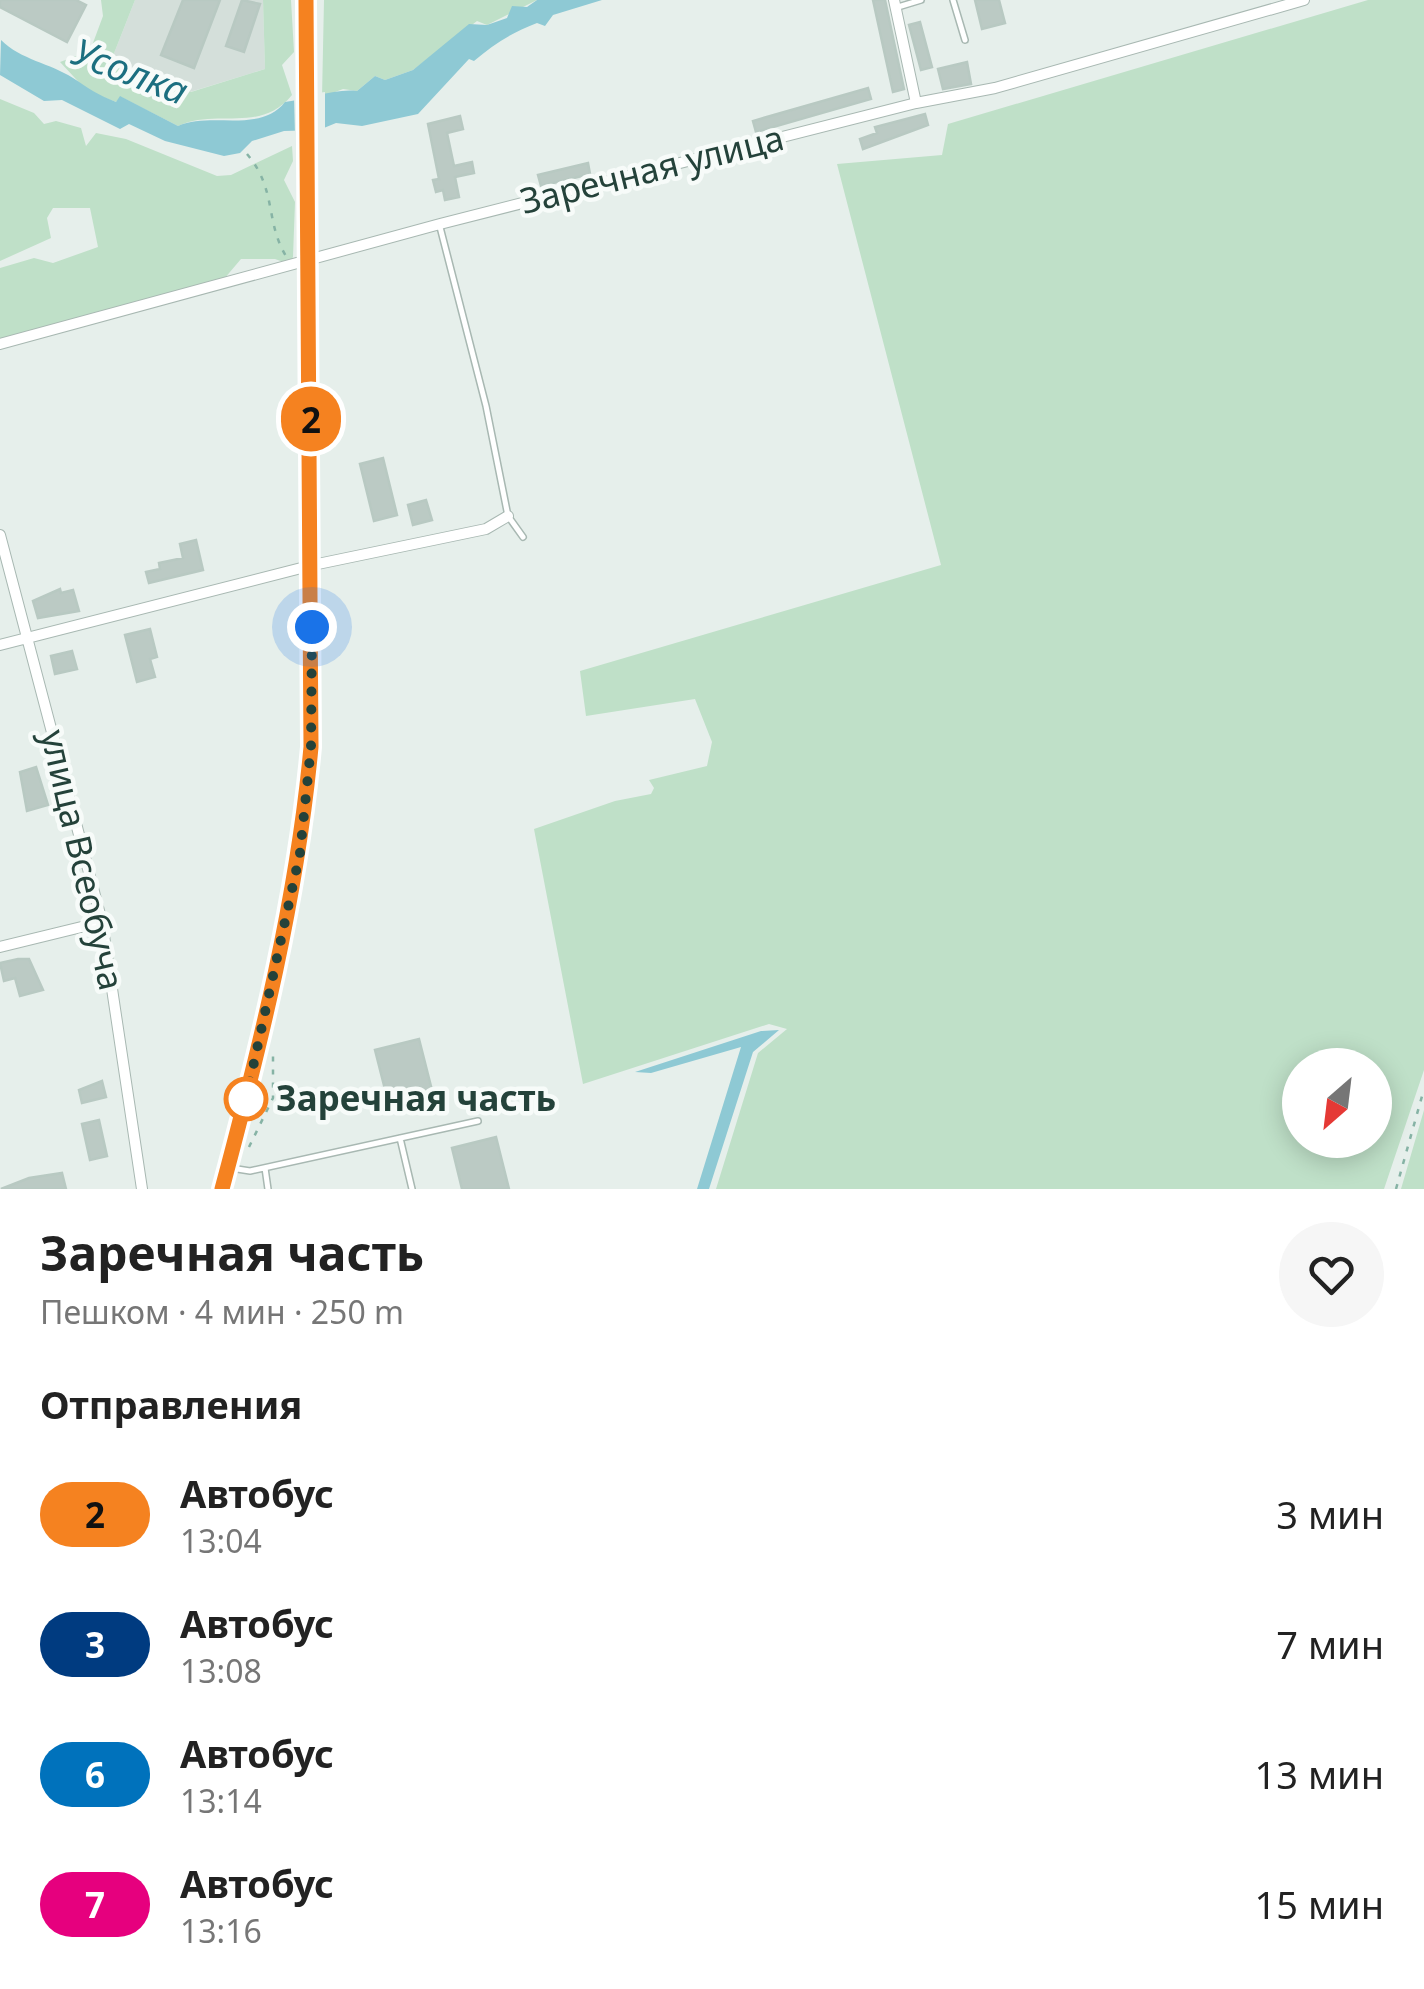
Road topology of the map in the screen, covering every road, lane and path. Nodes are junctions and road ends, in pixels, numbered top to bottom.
1 (306, 0) edge
2 (921, 0) edge
3 (953, 0) edge
4 (1304, 0) edge
5 (895, 4) edge
6 (965, 40) dead end
7 (916, 102) junction
8 (247, 154) dead end
9 (440, 224) junction
10 (309, 262) junction
11 (292, 266) junction
12 (0, 344) edge
13 (508, 516) junction
14 (0, 535) edge
15 (523, 537) dead end
16 (313, 565) junction
17 (27, 638) junction
18 (0, 645) edge
19 (102, 922) junction
20 (0, 947) edge
21 (273, 1054) dead end
22 (1424, 1090) edge
23 (478, 1121) dead end
24 (400, 1138) junction
25 (246, 1151) dead end
26 (228, 1168) junction
27 (265, 1168) junction
28 (142, 1189) edge
29 (222, 1189) edge
30 (268, 1189) edge
31 (412, 1189) edge
32 (1396, 1189) edge

1 - 10 main road
2 - 5 lane
3 - 6 lane
4 - 7 street, Заречная улица
5 - 7 street
7 - 9 street, Заречная улица
8 - 11 path
9 - 10 street, Заречная улица
9 - 13 lane
10 - 11 street, Заречная улица
10 - 16 main road
11 - 12 street, Заречная улица
13 - 15 lane
13 - 16 street
14 - 17 street, улица Всеобуча
16 - 17 street
16 - 26 main road
17 - 18 street
17 - 19 street, улица Всеобуча
19 - 20 street
19 - 28 street, улица Всеобуча
21 - 25 path
22 - 32 path
23 - 24 lane
24 - 27 lane
24 - 31 lane
26 - 27 lane
26 - 29 main road
27 - 30 lane

